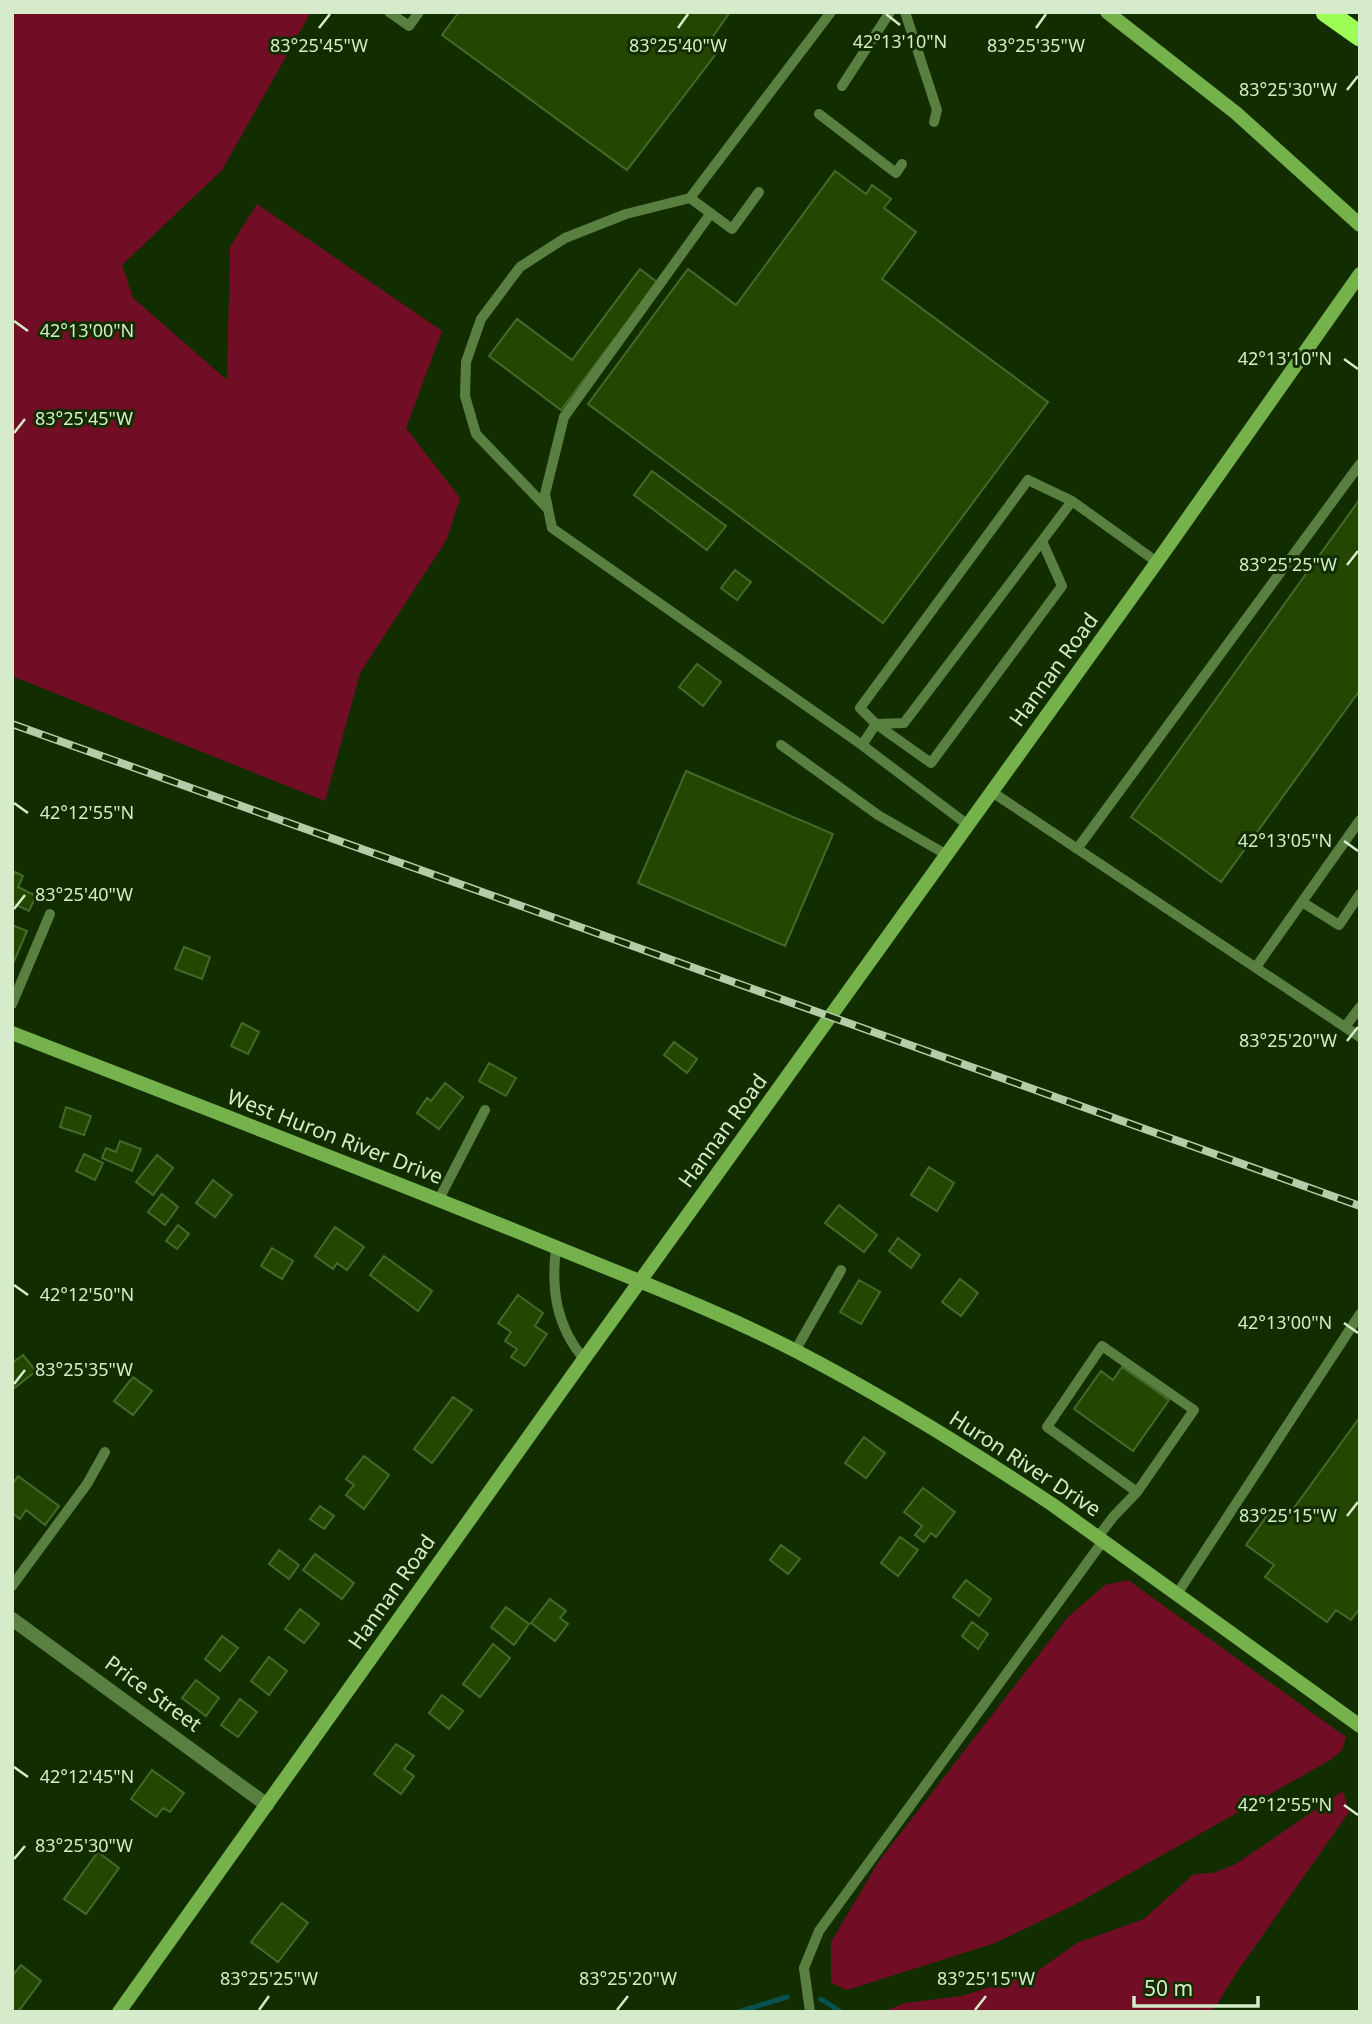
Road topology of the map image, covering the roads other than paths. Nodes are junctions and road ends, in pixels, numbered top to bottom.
1 (389, 12) edge
2 (419, 12) edge
3 (831, 12) edge
4 (890, 12) edge
5 (905, 12) edge
6 (1107, 12) edge
7 (1326, 12) edge
8 (1360, 36) edge
9 (842, 86) dead end
10 (818, 114) dead end
11 (934, 122) dead end
12 (902, 164) dead end
13 (760, 192) dead end
14 (690, 198) junction
15 (711, 214) junction
16 (1360, 225) edge
17 (1360, 274) edge
18 (1360, 464) edge
19 (1072, 501) junction
20 (548, 510) junction
21 (1042, 541) junction
22 (1157, 562) junction
23 (876, 724) junction
24 (781, 744) dead end
25 (862, 745) junction
26 (992, 792) junction
27 (1360, 820) edge
28 (968, 825) junction
29 (1077, 849) junction
30 (947, 855) junction
31 (1360, 894) edge
32 (1302, 902) junction
33 (50, 914) dead end
34 (1256, 967) junction
35 (12, 1004) edge
36 (1360, 1007) edge
37 (1345, 1027) junction
38 (12, 1033) edge
39 (1360, 1037) edge
40 (485, 1110) dead end
41 (439, 1199) junction
42 (556, 1248) junction
43 (841, 1270) dead end
44 (641, 1281) junction
45 (1360, 1314) edge
46 (795, 1351) junction
47 (584, 1359) junction
48 (105, 1452) dead end
49 (1137, 1492) junction
50 (1101, 1539) junction
51 (12, 1586) edge
52 (1177, 1594) junction
53 (12, 1619) edge
54 (1360, 1726) edge
55 (267, 1805) junction
56 (119, 2012) edge
57 (810, 2012) edge

1 - 2 lane
3 - 14 lane
4 - 9 lane
5 - 11 lane
6 - 16 street
7 - 8 highway
10 - 12 lane
13 - 15 lane
14 - 15 lane
14 - 20 lane
15 - 20 lane
17 - 22 street, Hannan Road
18 - 29 lane
19 - 21 lane
19 - 22 lane
19 - 23 lane
20 - 25 lane
21 - 23 lane
21 - 23 lane
22 - 26 street, Hannan Road
23 - 25 lane
24 - 30 lane
25 - 28 lane
26 - 28 street, Hannan Road
26 - 29 lane
27 - 32 lane
28 - 30 street, Hannan Road
29 - 34 lane
30 - 44 street, Hannan Road
31 - 32 lane
32 - 34 lane
33 - 35 lane
34 - 37 lane
36 - 37 lane
37 - 39 lane
38 - 41 street, West Huron River Drive
40 - 41 lane
41 - 42 street, West Huron River Drive
42 - 44 street, West Huron River Drive
42 - 47 lane
43 - 46 lane
44 - 46 street, Huron River Drive
44 - 47 street, Hannan Road
45 - 52 lane
46 - 50 street, Huron River Drive
47 - 55 street, Hannan Road
48 - 51 lane
49 - 49 lane
49 - 50 lane
50 - 52 street, Huron River Drive
50 - 57 lane
52 - 54 street, Huron River Drive
53 - 55 street, Price Street
55 - 56 street, Hannan Road

